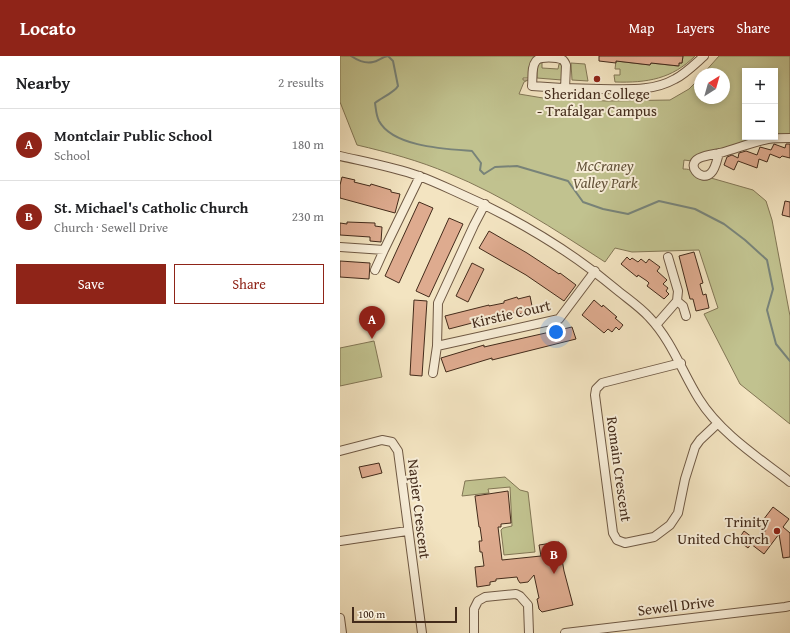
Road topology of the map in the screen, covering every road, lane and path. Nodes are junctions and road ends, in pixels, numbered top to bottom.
1 (704, 56) edge
2 (565, 89) junction
3 (790, 138) edge
4 (719, 153) dead end
5 (340, 156) edge
6 (420, 176) junction
7 (485, 204) junction
8 (340, 247) edge
9 (384, 250) junction
10 (668, 257) dead end
11 (375, 270) dead end
12 (595, 271) junction
13 (677, 301) junction
14 (686, 316) dead end
15 (656, 325) junction
16 (436, 346) junction
17 (680, 363) junction
18 (433, 373) dead end
19 (717, 424) junction
20 (340, 451) edge
21 (790, 482) edge
22 (407, 531) junction
23 (340, 541) edge
24 (790, 606) edge
25 (340, 618) edge
26 (342, 633) edge
27 (422, 633) edge
28 (474, 633) edge
29 (529, 633) edge
30 (565, 633) edge

1 - 2 street
2 - 2 street
3 - 4 street
5 - 6 street
6 - 7 street
6 - 9 street
7 - 12 street
7 - 16 street
8 - 9 street
9 - 11 street
10 - 13 street
12 - 15 street
12 - 16 street, Kirstie Court
13 - 14 street
13 - 15 street
15 - 17 street
16 - 18 street
17 - 19 street
17 - 19 street, Romain Crescent
19 - 21 street
20 - 22 street, Napier Crescent
22 - 23 street
22 - 27 street, Napier Crescent
24 - 30 street, Sewell Drive
25 - 26 street
28 - 29 street

